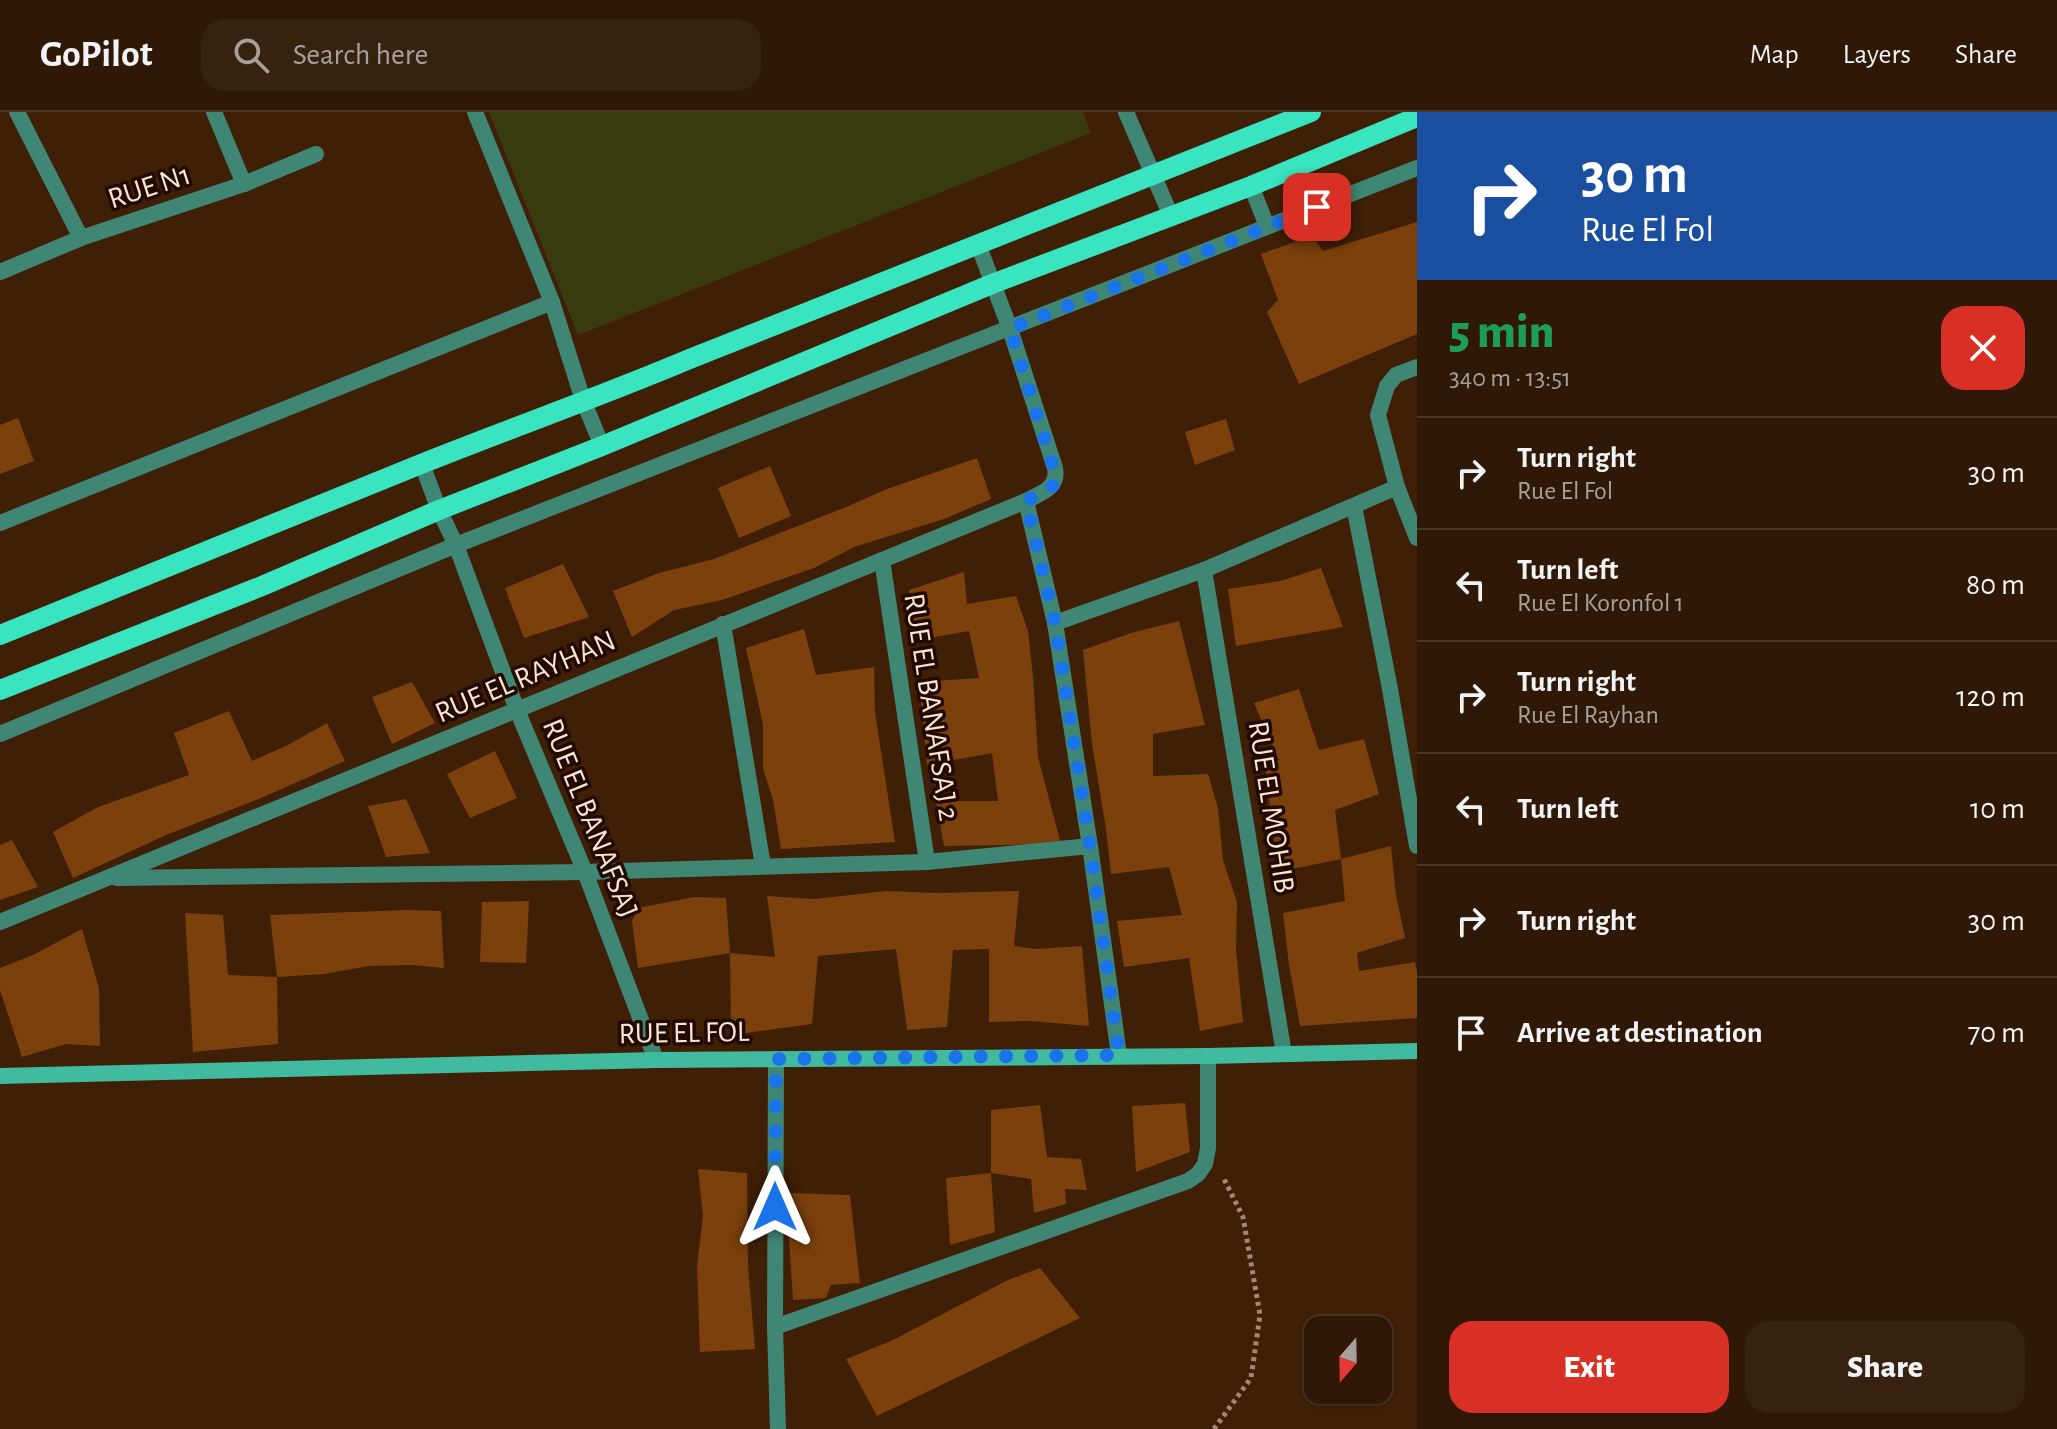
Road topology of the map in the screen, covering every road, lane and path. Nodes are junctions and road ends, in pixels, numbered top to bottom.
1 (17, 112) edge
2 (214, 112) edge
3 (475, 112) edge
4 (1126, 112) edge
5 (1311, 112) edge
6 (1417, 117) edge
7 (316, 154) dead end
8 (1417, 168) edge
9 (1154, 174) junction
10 (244, 184) junction
11 (1251, 186) junction
12 (1171, 216) junction
13 (1267, 226) junction
14 (81, 238) junction
15 (978, 244) junction
16 (0, 272) edge
17 (992, 284) junction
18 (552, 302) junction
19 (1010, 329) junction
20 (1417, 367) edge
21 (583, 400) junction
22 (602, 446) junction
23 (422, 464) junction
24 (1397, 487) junction
25 (1026, 501) junction
26 (1354, 506) junction
27 (439, 510) junction
28 (1412, 511) edge
29 (0, 523) edge
30 (1417, 538) edge
31 (456, 545) junction
32 (882, 560) junction
33 (1204, 570) junction
34 (1055, 623) junction
35 (723, 624) junction
36 (0, 635) edge
37 (0, 690) edge
38 (517, 710) junction
39 (0, 734) edge
40 (1090, 846) junction
41 (1417, 846) edge
42 (927, 862) junction
43 (763, 866) junction
44 (585, 872) junction
45 (107, 879) junction
46 (0, 922) edge
47 (1417, 1051) edge
48 (1284, 1054) junction
49 (1119, 1055) junction
50 (1208, 1056) junction
51 (776, 1059) junction
52 (656, 1060) junction
53 (0, 1076) edge
54 (1208, 1148) junction
55 (775, 1327) junction
56 (778, 1429) edge
57 (1214, 1429) edge

1 - 14 street
2 - 10 street
3 - 18 street
4 - 9 street
5 - 9 main road
6 - 11 main road
7 - 10 street, RUE N1
8 - 13 street
9 - 12 street
9 - 15 main road
10 - 14 street, RUE N1
11 - 12 main road
11 - 13 street
12 - 17 main road
13 - 19 street
14 - 16 street, RUE N1
15 - 17 street
15 - 21 main road
17 - 19 street
17 - 22 main road
18 - 21 street
18 - 29 street
19 - 25 street, RUE EL RAYHAN
19 - 31 street
20 - 24 street
21 - 22 street
21 - 23 main road
22 - 27 main road
23 - 27 street, RUE EL BANAFSAJ
23 - 36 main road
24 - 26 street
24 - 28 street
25 - 32 street, RUE EL RAYHAN
25 - 34 street
26 - 33 street
26 - 41 street
27 - 31 street, RUE EL BANAFSAJ
27 - 37 main road
28 - 30 street
31 - 38 street, RUE EL BANAFSAJ
31 - 39 street
32 - 35 street, RUE EL RAYHAN
32 - 42 street, RUE EL BANAFSAJ 2
33 - 34 street
33 - 48 street, RUE EL MOHIB
34 - 40 street
35 - 38 street, RUE EL RAYHAN
35 - 43 street
38 - 44 street, RUE EL BANAFSAJ
38 - 45 street, RUE EL RAYHAN
40 - 42 street
40 - 49 street
42 - 43 street
43 - 44 street
44 - 45 street
44 - 52 street, RUE EL BANAFSAJ
45 - 46 street, RUE EL RAYHAN
47 - 48 street, RUE EL FOL
48 - 50 street, RUE EL FOL
49 - 50 street, RUE EL FOL
49 - 51 street, RUE EL FOL
50 - 54 street
51 - 52 street, RUE EL FOL
51 - 55 street
52 - 53 street, RUE EL FOL
54 - 55 street
54 - 57 path
55 - 56 street

